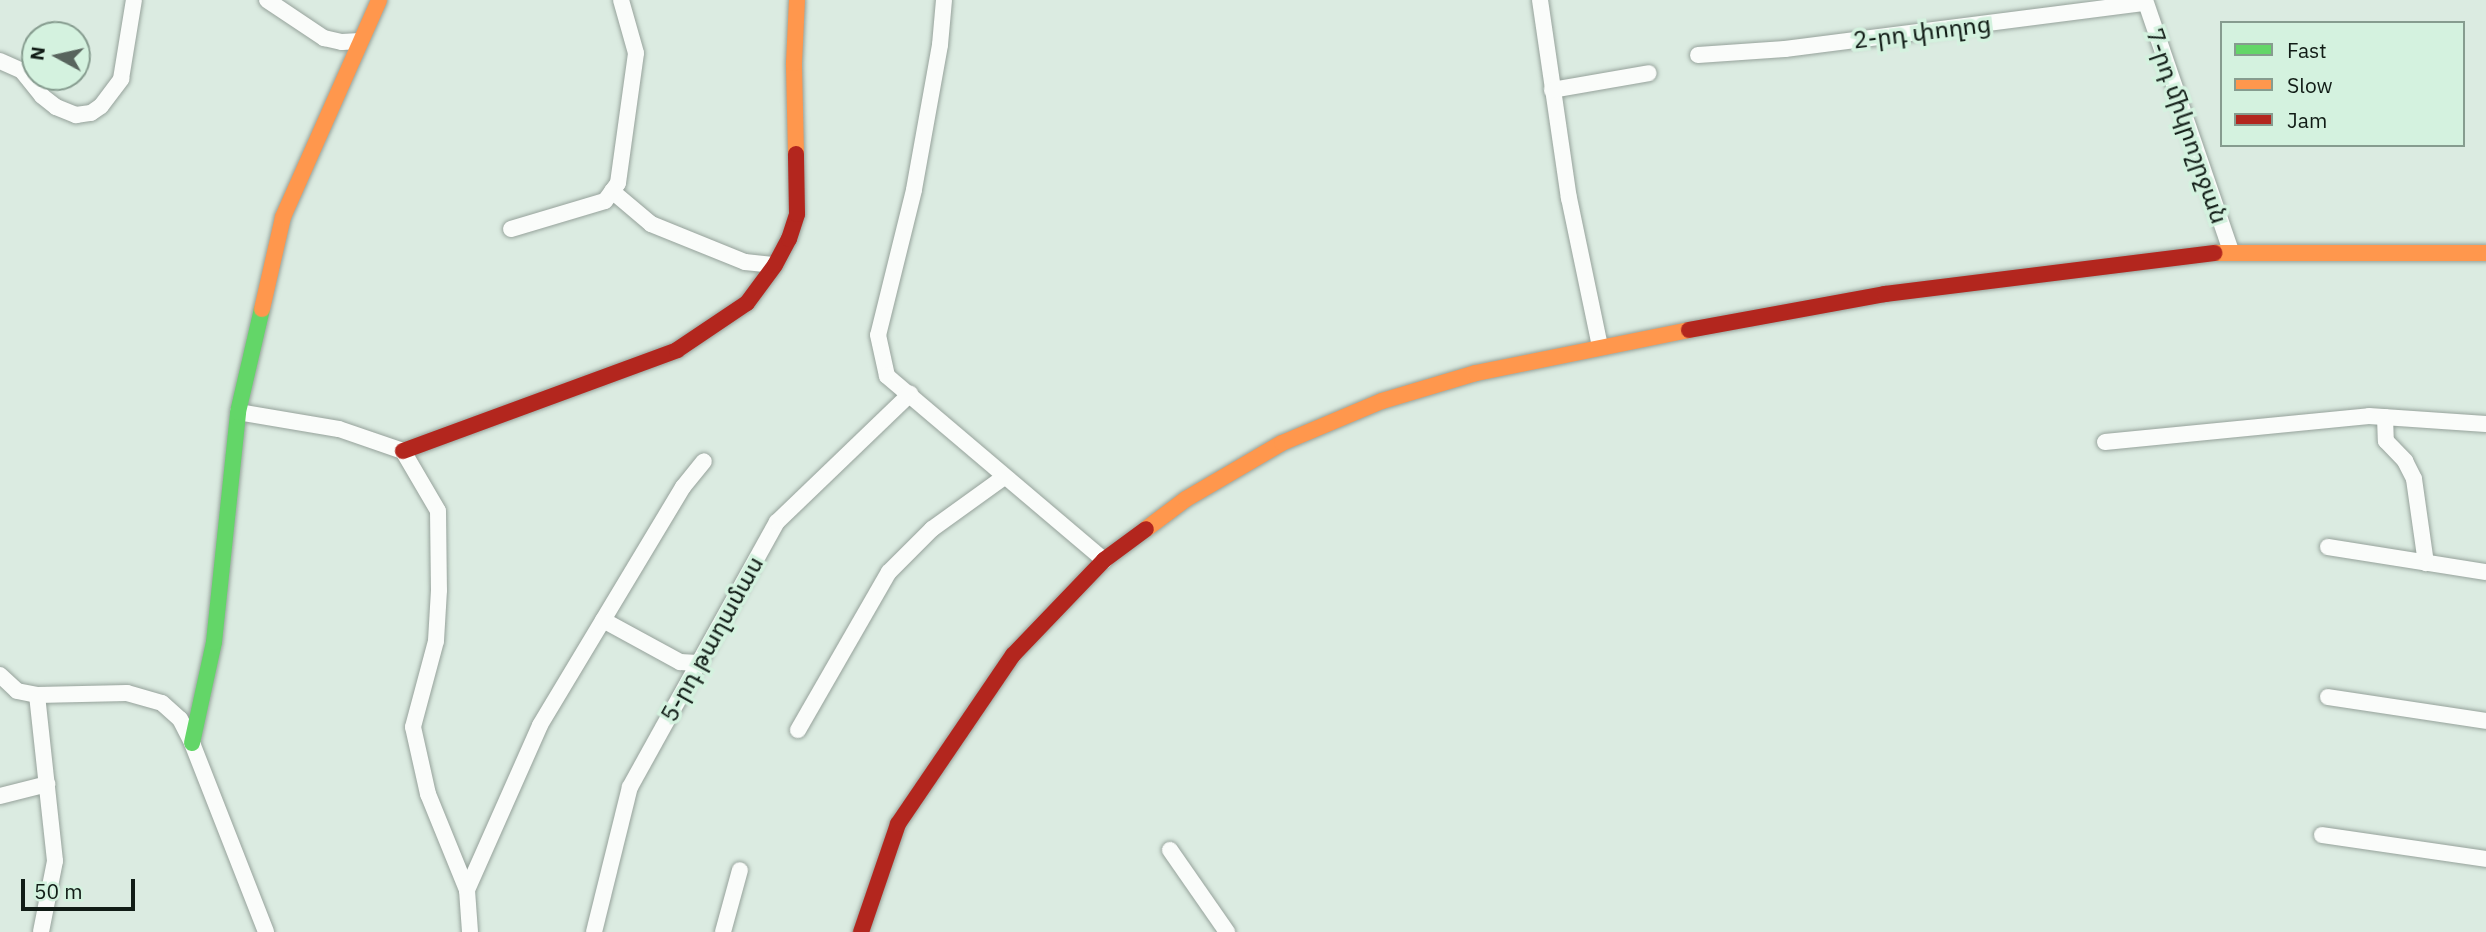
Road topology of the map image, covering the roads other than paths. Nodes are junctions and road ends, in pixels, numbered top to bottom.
1 (134, 0) edge
2 (267, 0) edge
3 (379, 0) edge
4 (621, 0) edge
5 (797, 0) edge
6 (944, 0) edge
7 (1540, 0) edge
8 (2145, 1) edge
9 (360, 41) junction
10 (1698, 55) dead end
11 (0, 61) edge
12 (1649, 73) dead end
13 (1552, 90) junction
14 (612, 191) junction
15 (511, 229) dead end
16 (2231, 251) junction
17 (2486, 253) edge
18 (775, 265) junction
19 (1600, 346) junction
20 (910, 394) junction
21 (238, 412) junction
22 (2385, 417) junction
23 (2486, 424) edge
24 (2105, 442) dead end
25 (403, 451) junction
26 (704, 461) dead end
27 (1004, 477) junction
28 (2328, 547) dead end
29 (1104, 560) junction
30 (2426, 563) junction
31 (2486, 572) edge
32 (603, 620) junction
33 (698, 663) junction
34 (0, 675) edge
35 (37, 695) junction
36 (2328, 697) dead end
37 (2486, 721) edge
38 (798, 730) dead end
39 (192, 743) junction
40 (47, 784) junction
41 (0, 796) edge
42 (2322, 835) dead end
43 (1170, 850) dead end
44 (2486, 859) edge
45 (740, 870) dead end
46 (467, 890) junction
47 (41, 932) edge
48 (266, 932) edge
49 (470, 932) edge
50 (594, 932) edge
51 (723, 932) edge
52 (861, 932) edge
53 (1227, 932) edge

1 - 11 street
2 - 9 street
3 - 9 main road
4 - 14 street
5 - 18 main road
6 - 20 street
7 - 13 street
8 - 10 street, 2-րդ փողոց
8 - 16 street, 7-րդ միկրոշրջան
9 - 21 main road
12 - 13 street
13 - 19 street
14 - 15 street
14 - 18 street
16 - 17 main road
16 - 19 main road
18 - 25 main road
19 - 29 main road
20 - 27 street
20 - 33 street, 5-րդ թաղամաս
21 - 25 street
21 - 39 main road
22 - 23 street
22 - 24 street
22 - 30 street
25 - 46 street
26 - 32 street
27 - 29 street
27 - 38 street
28 - 30 street
29 - 52 main road
30 - 31 street
32 - 33 street
32 - 46 street
33 - 50 street, 5-րդ թաղամաս
34 - 35 street
35 - 39 street
35 - 40 street
36 - 37 street
39 - 48 street
40 - 41 street
40 - 47 street
42 - 44 street
43 - 53 street
45 - 51 street
46 - 49 street

